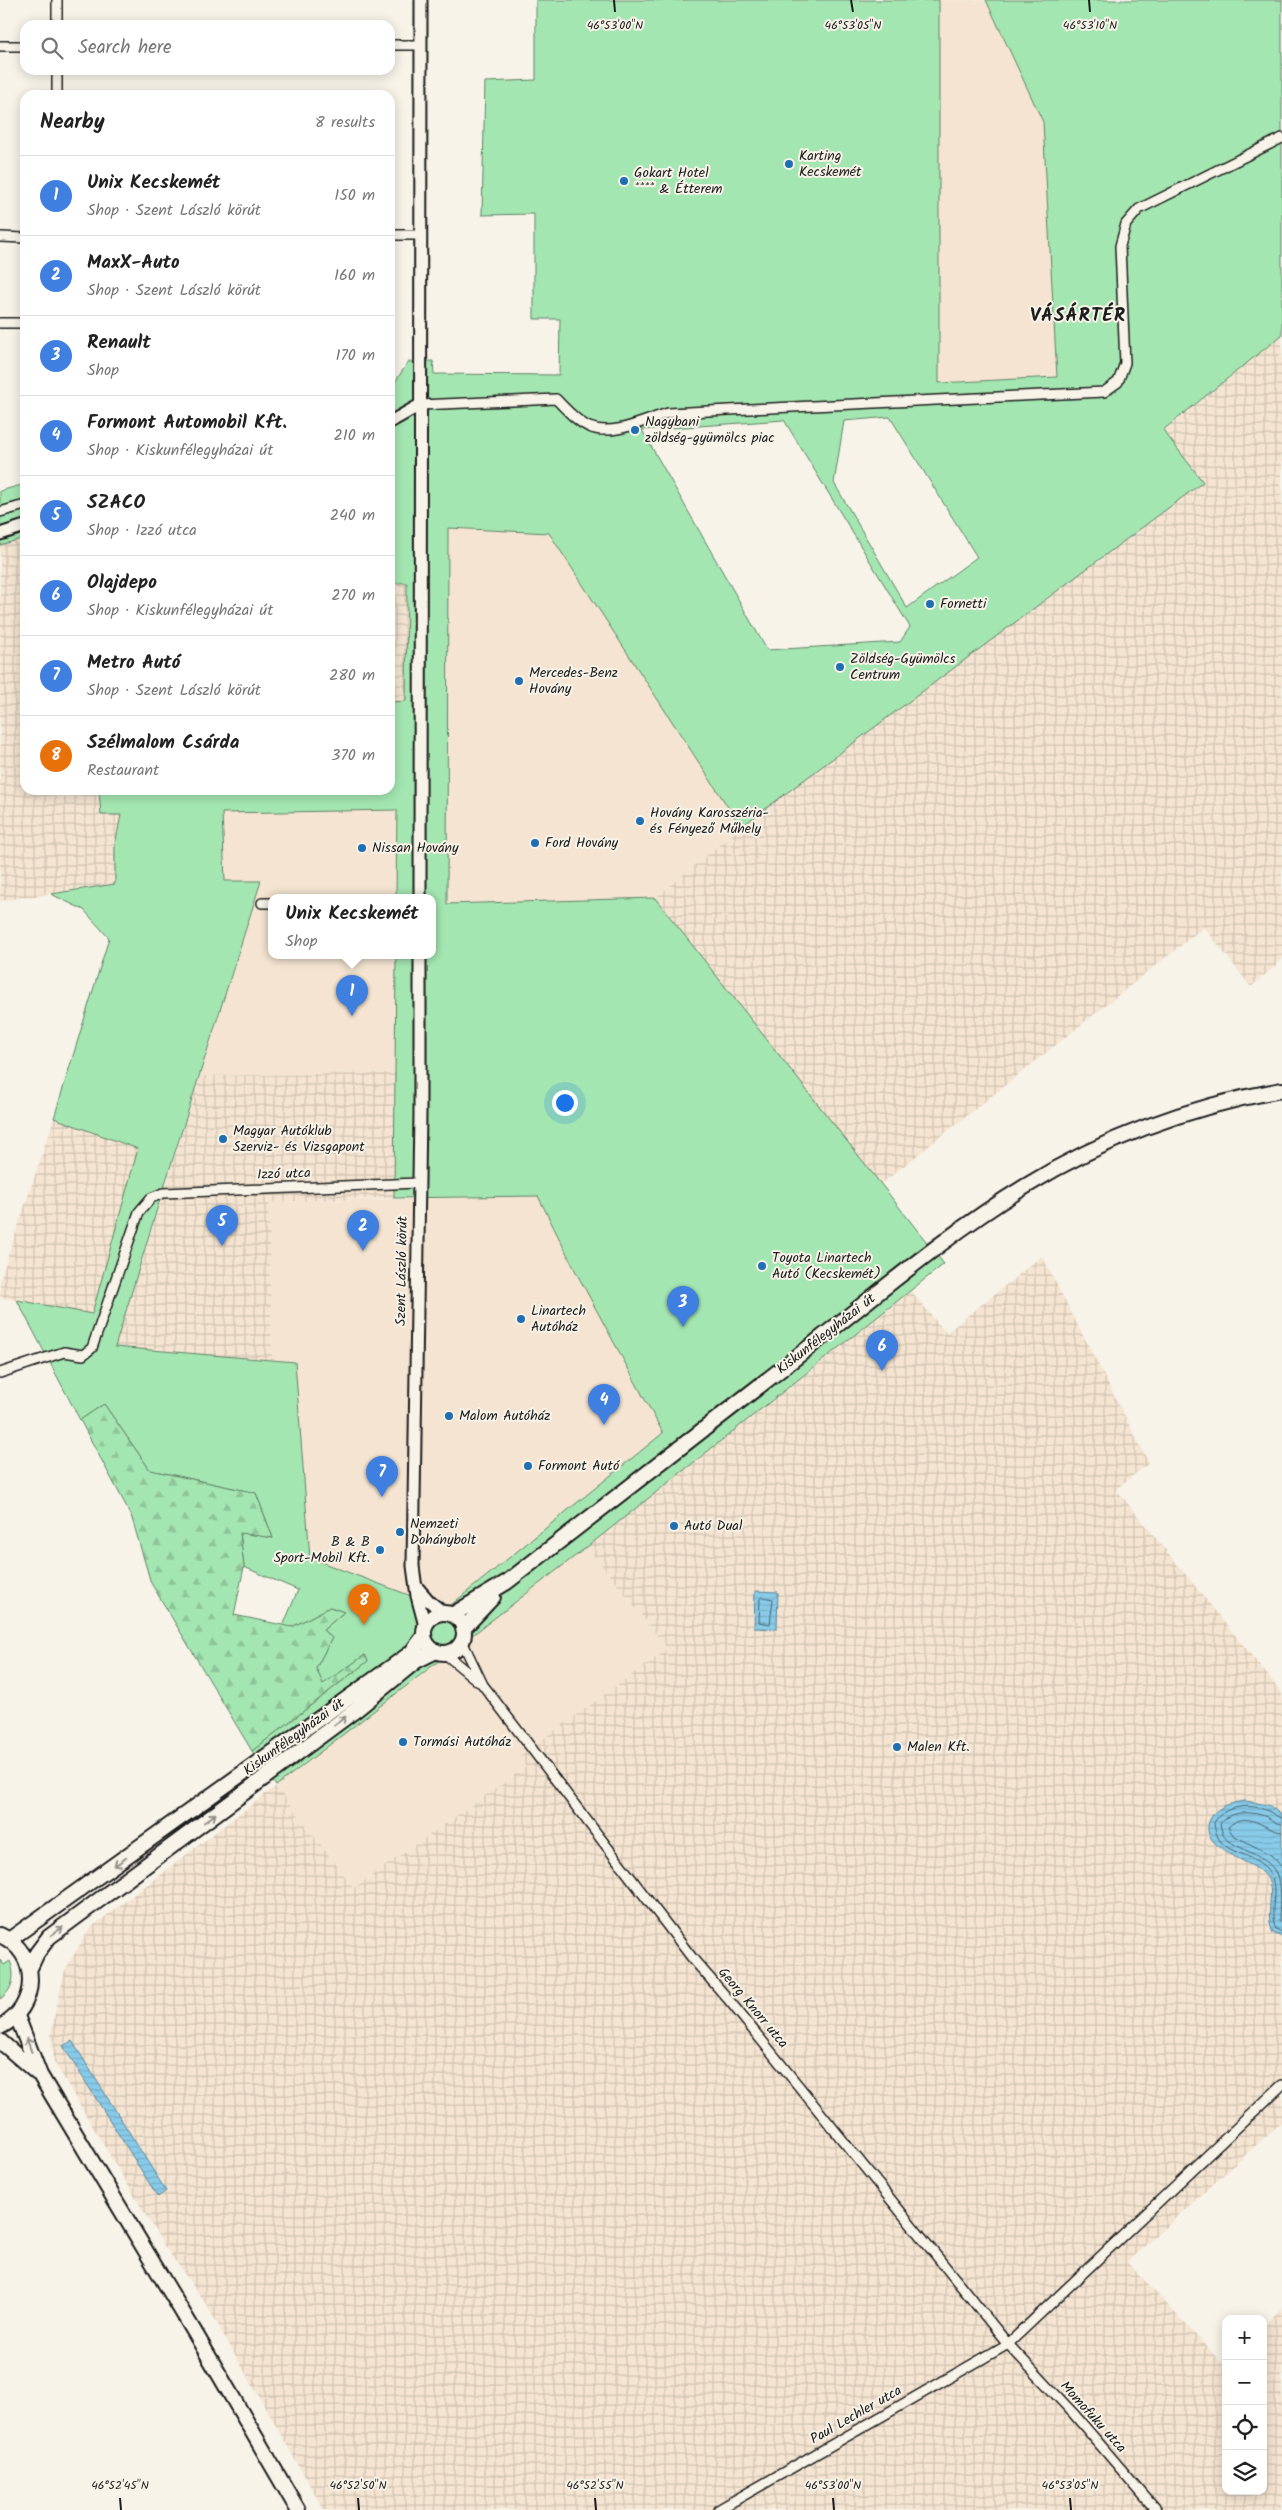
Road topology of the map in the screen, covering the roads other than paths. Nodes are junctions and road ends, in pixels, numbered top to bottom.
1 (57, 0) edge
2 (421, 0) edge
3 (57, 20) edge
4 (395, 45) edge
5 (420, 45) junction
6 (0, 46) edge
7 (20, 46) edge
8 (57, 75) edge
9 (57, 90) edge
10 (1282, 138) edge
11 (395, 235) edge
12 (420, 235) junction
13 (0, 237) edge
14 (20, 238) edge
15 (0, 323) edge
16 (20, 323) edge
17 (420, 405) junction
18 (395, 419) edge
19 (20, 506) edge
20 (0, 512) edge
21 (20, 528) edge
22 (0, 534) edge
23 (420, 894) edge
24 (262, 903) dead end
25 (268, 903) edge
26 (420, 959) edge
27 (1282, 1090) edge
28 (418, 1183) junction
29 (0, 1373) edge
30 (507, 1582) junction
31 (416, 1586) junction
32 (448, 1614) junction
33 (425, 1631) junction
34 (463, 1635) junction
35 (440, 1652) junction
36 (483, 1685) junction
37 (5, 1937) edge
38 (29, 1970) junction
39 (17, 2016) junction
40 (0, 2027) edge
41 (0, 2041) edge
42 (40, 2075) junction
43 (1282, 2085) edge
44 (1008, 2344) junction
45 (298, 2510) edge
46 (718, 2510) edge
47 (1156, 2510) edge

1 - 3 street
2 - 5 street
4 - 5 street
5 - 12 street
6 - 7 street
8 - 9 street
10 - 17 street
11 - 12 street
12 - 17 street
13 - 14 street
15 - 16 street
17 - 18 street
17 - 23 street
19 - 20 street
21 - 22 street
24 - 25 street
26 - 28 street, Szent László körút
27 - 30 main road, Kiskunfélegyházai út
28 - 29 street, Izzó utca
28 - 31 street, Szent László körút
30 - 32 main road, Kiskunfélegyházai út
30 - 34 main road, Kiskunfélegyházai út
31 - 32 street
31 - 33 street, Szent László körút
32 - 33 main road
32 - 34 main road
33 - 35 main road
33 -> 37 main road, Kiskunfélegyházai út
34 - 35 main road
34 - 36 street, Georg Knorr utca
35 - 36 street, Georg Knorr utca
38 -> 35 main road, Kiskunfélegyházai út
36 - 44 street, Georg Knorr utca
37 - 38 main road
38 - 39 main road
39 - 40 main road
42 -> 39 main road
41 - 42 main road
42 - 45 main road
43 - 44 street, Paul Lechler utca
44 - 46 street, Paul Lechler utca
44 - 47 street, Momofuku utca

